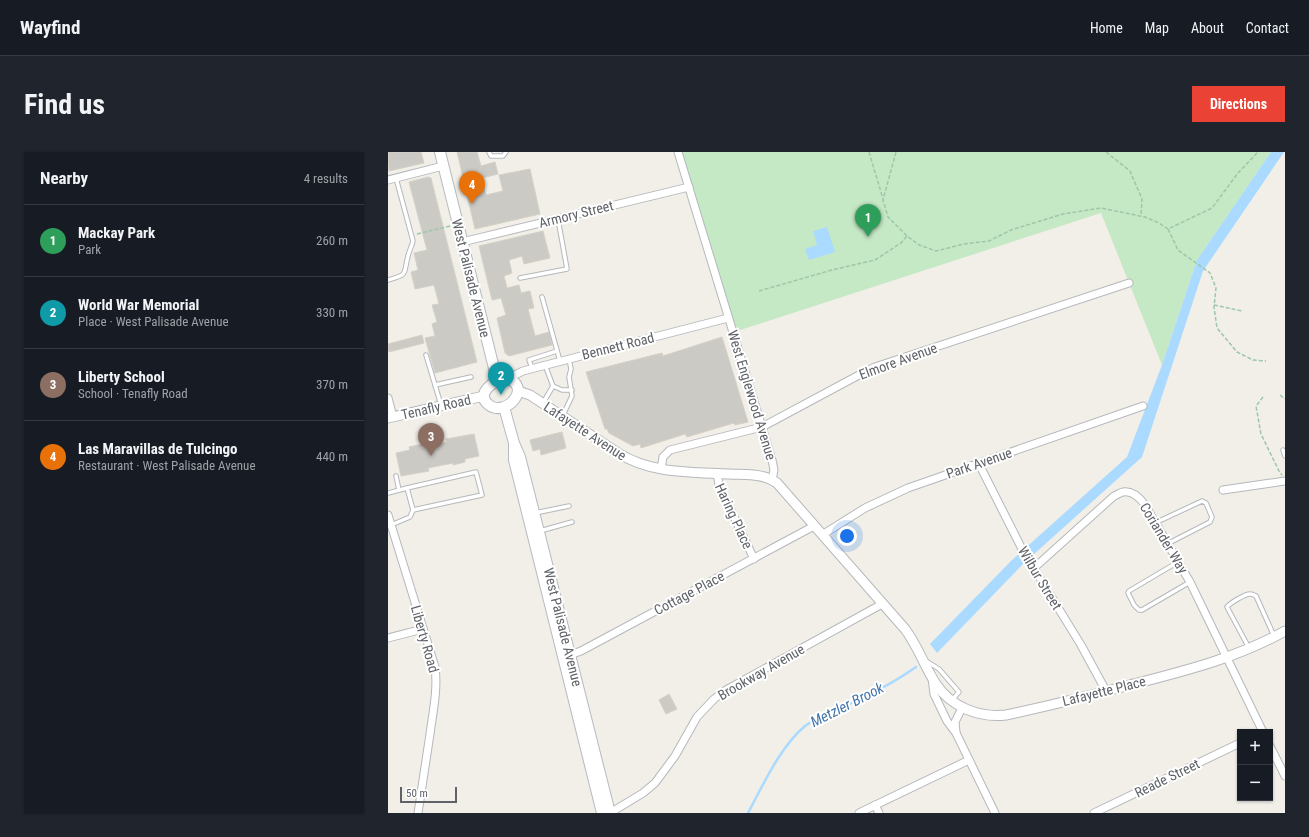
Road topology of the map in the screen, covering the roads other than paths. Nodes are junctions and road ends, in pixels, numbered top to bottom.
1 (440, 152) edge
2 (489, 152) edge
3 (506, 152) edge
4 (678, 152) edge
5 (443, 166) junction
6 (396, 178) junction
7 (388, 180) edge
8 (689, 187) junction
9 (558, 219) junction
10 (462, 242) junction
11 (520, 278) dead end
12 (388, 280) edge
13 (1129, 283) dead end
14 (542, 297) dead end
15 (728, 318) junction
16 (557, 351) junction
17 (426, 355) dead end
18 (569, 359) junction
19 (560, 361) junction
20 (545, 365) junction
21 (532, 368) junction
22 (471, 377) dead end
23 (497, 380) junction
24 (510, 380) junction
25 (435, 385) junction
26 (553, 386) junction
27 (572, 390) junction
28 (518, 391) junction
29 (484, 396) junction
30 (388, 398) edge
31 (542, 404) junction
32 (441, 406) junction
33 (1143, 406) dead end
34 (504, 407) junction
35 (562, 416) junction
36 (390, 418) edge
37 (762, 427) junction
38 (1283, 450) dead end
39 (1285, 456) edge
40 (978, 464) junction
41 (661, 469) junction
42 (716, 473) junction
43 (396, 476) dead end
44 (772, 480) junction
45 (1285, 481) edge
46 (407, 488) junction
47 (399, 490) junction
48 (1223, 490) dead end
49 (388, 493) edge
50 (569, 506) dead end
51 (413, 510) junction
52 (388, 515) edge
53 (572, 522) dead end
54 (535, 523) junction
55 (1155, 523) junction
56 (391, 525) junction
57 (814, 526) junction
58 (822, 535) junction
59 (1167, 544) junction
60 (754, 559) junction
61 (1178, 562) junction
62 (1033, 567) junction
63 (1190, 582) junction
64 (882, 604) junction
65 (423, 629) junction
66 (1285, 631) edge
67 (1274, 637) junction
68 (388, 638) edge
69 (1250, 648) junction
70 (567, 656) junction
71 (1227, 657) junction
72 (923, 659) junction
73 (932, 676) junction
74 (1106, 691) junction
75 (952, 701) junction
76 (962, 708) junction
77 (1262, 729) edge
78 (956, 733) junction
79 (1237, 744) edge
80 (1273, 752) edge
81 (969, 760) junction
82 (1285, 776) edge
83 (875, 805) junction
84 (418, 813) edge
85 (602, 813) edge
86 (610, 813) edge
87 (859, 813) edge
88 (879, 813) edge
89 (995, 813) edge
90 (1094, 813) edge

1 - 5 main road, West Palisade Avenue
2 - 3 lane
4 - 8 street, West Englewood Avenue
5 - 6 street
5 - 10 main road, West Palisade Avenue
6 - 7 street
6 - 12 lane
8 - 9 street, Armory Street
8 - 15 street, West Englewood Avenue
9 - 10 street, Armory Street
9 - 11 lane
10 - 23 main road, West Palisade Avenue
13 - 37 street, Elmore Avenue
14 - 16 lane
15 - 18 street, Bennett Road
15 - 37 street, West Englewood Avenue
16 - 19 lane
16 - 21 lane
17 - 25 lane
18 - 19 street, Bennett Road
18 - 27 lane
19 - 20 street, Bennett Road
20 - 21 street, Bennett Road
20 - 26 lane
21 - 24 street, Bennett Road
22 - 25 lane
23 - 24 main road
23 - 29 main road
24 - 28 main road
25 - 32 lane
26 - 27 lane
26 - 31 lane
27 - 35 lane
28 - 31 street, Lafayette Avenue
28 - 34 main road
29 - 32 street, Tenafly Road
29 - 34 main road
30 - 36 street
31 - 35 street, Lafayette Avenue
32 - 36 street, Tenafly Road
33 - 40 street, Park Avenue
34 - 54 main road, West Palisade Avenue
35 - 41 street, Lafayette Avenue
37 - 41 street, Elmore Avenue
37 - 44 street, West Englewood Avenue
38 - 39 lane
40 - 58 street, Park Avenue
40 - 62 street, Wilbur Street
41 - 42 street, Lafayette Avenue
42 - 44 street, Lafayette Avenue
42 - 60 street, Haring Place
43 - 47 lane
44 - 57 street, West Englewood Avenue
45 - 48 street
46 - 47 lane
46 - 51 lane
46 - 51 lane
47 - 49 lane
50 - 54 lane
51 - 56 lane
52 - 56 street, Liberty Road
53 - 54 lane
54 - 70 main road, West Palisade Avenue
55 - 59 street, Coriander Way
55 - 59 lane
55 - 62 street, Coriander Way
56 - 65 street, Liberty Road
57 - 58 street, West Englewood Avenue
57 - 60 street, Cottage Place
58 - 64 street, West Englewood Avenue
59 - 61 street, Coriander Way
60 - 70 street, Cottage Place
61 - 63 street, Coriander Way
61 - 63 lane
62 - 74 street, Wilbur Street
63 - 71 street, Coriander Way
64 - 72 street, West Englewood Avenue
64 - 86 street, Brookway Avenue
65 - 68 street
65 - 84 street, Liberty Road
66 - 67 street, Lafayette Place
67 - 69 street, Lafayette Place
67 - 69 lane
69 - 71 street, Lafayette Place
70 - 85 main road, West Palisade Avenue
70 - 86 main road, West Palisade Avenue
71 - 74 street, Lafayette Place
71 - 77 street, Coriander Way
72 - 73 street, West Englewood Avenue
72 - 75 lane
73 - 75 street, Lafayette Place
73 - 78 street, West Englewood Avenue
74 - 76 street, Lafayette Place
75 - 76 street, Lafayette Place
76 - 78 street
78 - 81 street, West Englewood Avenue
79 - 90 street, Reade Street
80 - 82 street
81 - 83 street
81 - 89 street, West Englewood Avenue
83 - 87 street
83 - 88 street

